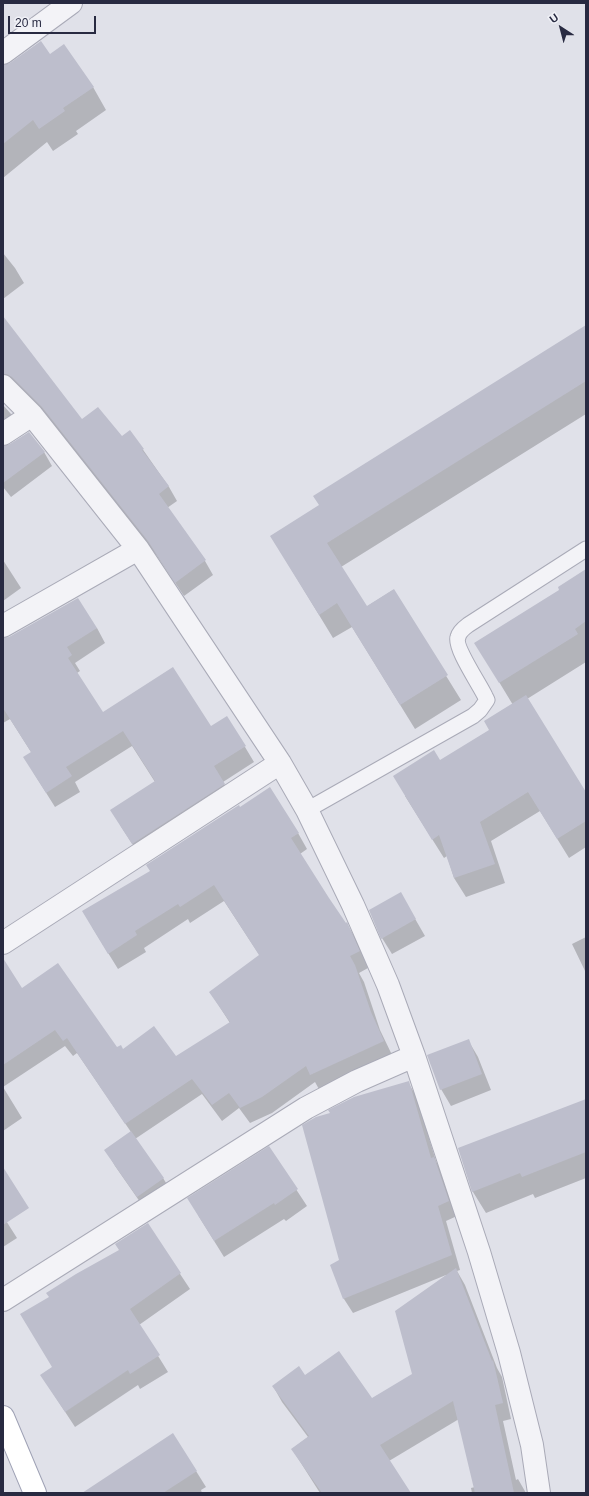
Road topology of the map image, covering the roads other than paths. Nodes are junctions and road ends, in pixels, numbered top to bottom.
1 (71, 3) edge
2 (3, 54) edge
3 (3, 386) edge
4 (32, 415) junction
5 (3, 434) edge
6 (138, 549) junction
7 (586, 549) edge
8 (3, 626) edge
9 (280, 763) junction
10 (307, 810) junction
11 (4, 941) edge
12 (414, 1056) junction
13 (3, 1300) edge
14 (3, 1417) edge
15 (35, 1493) edge
16 (539, 1493) edge

1 - 2 street
3 - 4 street
4 - 5 street
4 - 6 street
6 - 8 street
6 - 9 street
7 - 10 lane
9 - 10 street
9 - 11 street
10 - 12 street
12 - 13 street
12 - 16 street
14 - 15 main road

